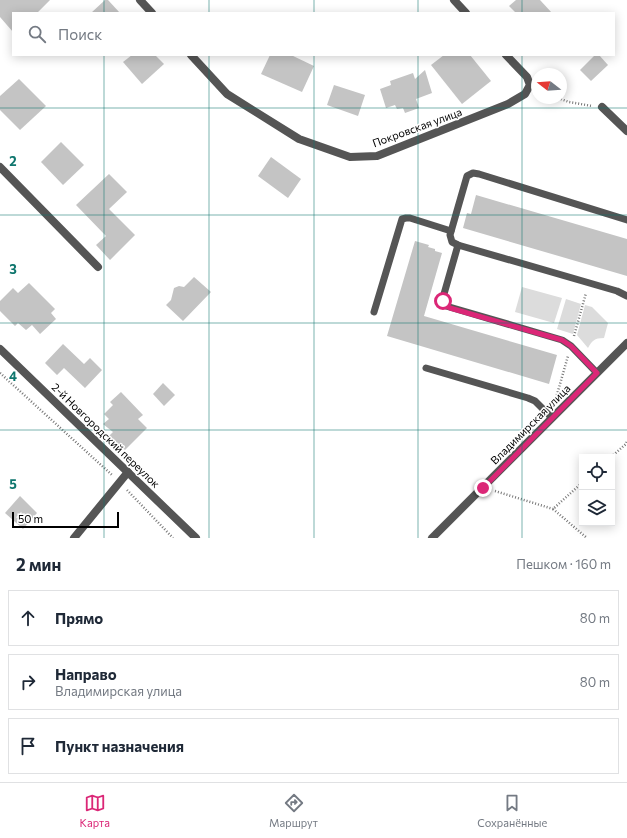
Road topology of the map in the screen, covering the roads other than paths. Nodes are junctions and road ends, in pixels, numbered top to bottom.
1 (140, 0) edge
2 (454, 0) edge
3 (151, 12) edge
4 (465, 12) edge
5 (192, 56) edge
6 (507, 56) edge
7 (602, 107) road end
8 (627, 131) edge
9 (0, 167) edge
10 (627, 220) edge
11 (452, 231) junction
12 (458, 245) junction
13 (98, 267) dead end
14 (627, 296) edge
15 (374, 312) dead end
16 (627, 343) edge
17 (0, 349) edge
18 (426, 368) dead end
19 (597, 373) junction
20 (552, 418) junction
21 (128, 472) junction
22 (74, 538) edge
23 (196, 538) edge
24 (432, 538) edge

1 - 3 street
2 - 4 street
5 - 6 street, Покровская улица
7 - 8 street
9 - 13 street
10 - 11 lane
11 - 12 lane
11 - 15 lane
12 - 14 lane
12 - 19 lane
16 - 19 street, Владимирская улица
17 - 21 street, 2-й Новгородский переулок
18 - 20 lane
19 - 20 street, Владимирская улица
20 - 24 street, Владимирская улица
21 - 22 street
21 - 23 street, 2-й Новгородский переулок

